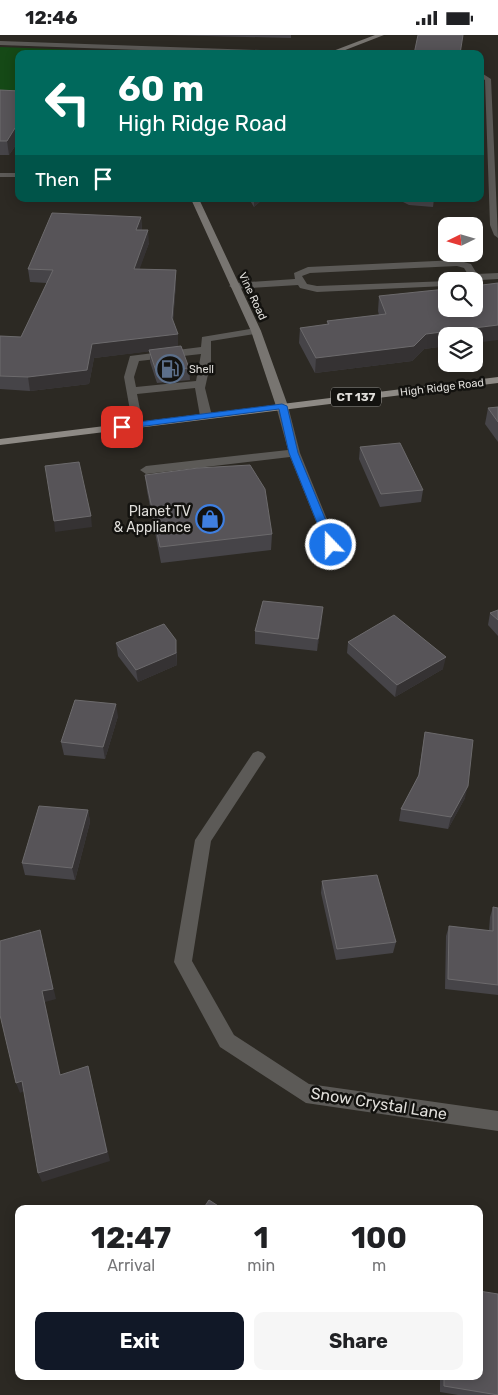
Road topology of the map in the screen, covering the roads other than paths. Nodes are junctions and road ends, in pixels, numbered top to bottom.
1 (381, 35) edge
2 (0, 43) edge
3 (200, 50) edge
4 (343, 50) edge
5 (484, 76) edge
6 (0, 175) edge
7 (15, 175) edge
8 (196, 202) edge
9 (498, 235) edge
10 (469, 272) edge
11 (498, 276) edge
12 (483, 278) edge
13 (299, 282) junction
14 (438, 283) edge
15 (234, 286) junction
16 (256, 331) junction
17 (206, 350) junction
18 (498, 380) edge
19 (201, 385) junction
20 (131, 391) junction
21 (282, 406) junction
22 (206, 416) junction
23 (137, 425) junction
24 (0, 442) edge
25 (294, 453) junction
26 (146, 470) dead end
27 (331, 545) dead end
28 (258, 757) dead end
29 (498, 1121) edge

1 - 4 street
2 - 3 street
5 - 9 street
6 - 7 street
8 - 15 street, Vine Road
10 - 13 street
11 - 12 street
13 - 14 street
13 - 15 street
15 - 16 street, Vine Road
16 - 17 street
16 - 21 street, Vine Road
17 - 19 street
17 - 20 street
18 - 21 main road, High Ridge Road / CT 137
19 - 20 street
19 - 22 street
20 - 23 street
21 - 22 main road, High Ridge Road / CT 137
21 - 25 street
22 - 23 main road, High Ridge Road / CT 137
23 - 24 main road, High Ridge Road / CT 137
25 - 26 street
25 - 27 street
28 - 29 street, Snow Crystal Lane

